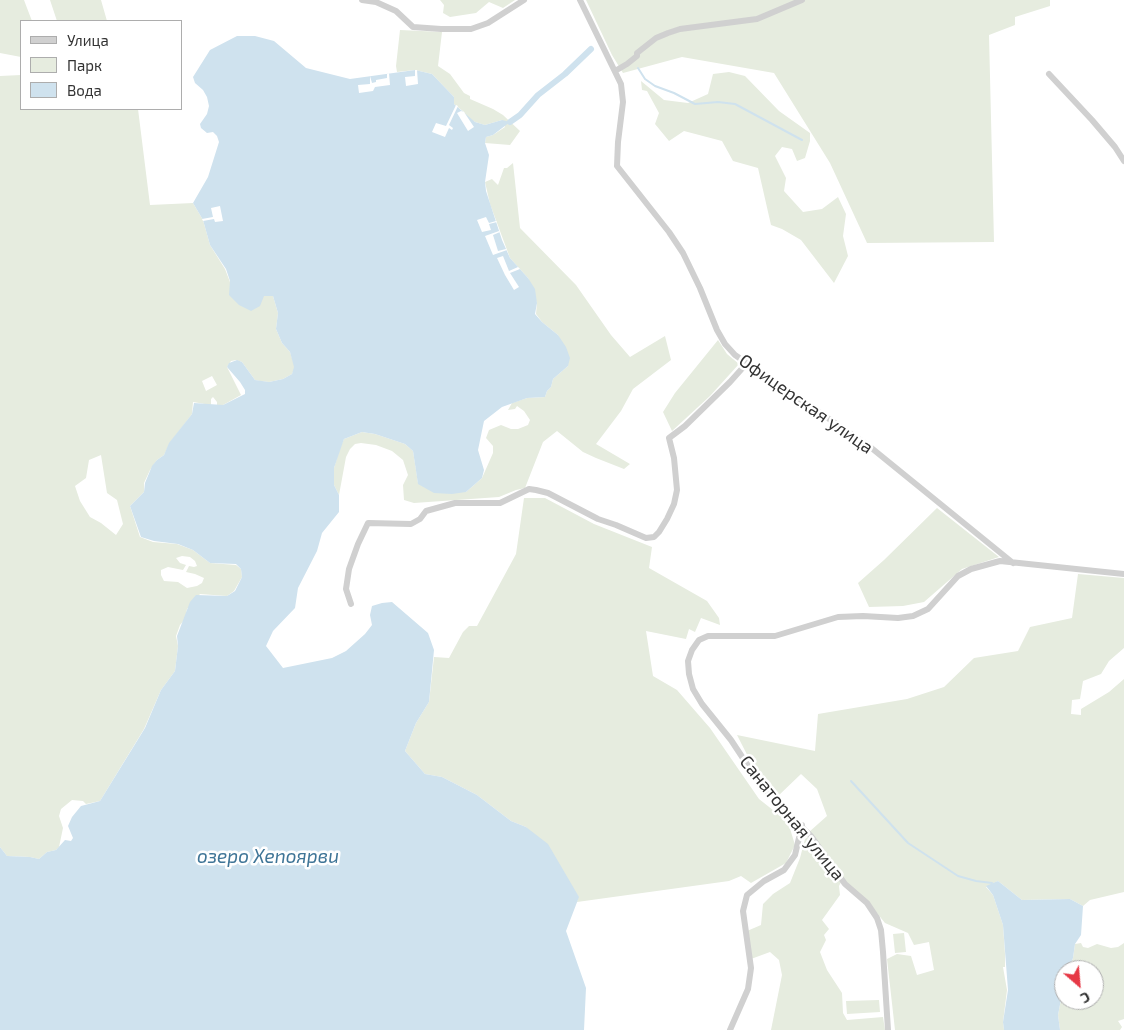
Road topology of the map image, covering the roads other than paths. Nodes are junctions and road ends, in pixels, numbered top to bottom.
1 (362, 0) edge
2 (524, 0) edge
3 (580, 0) edge
4 (802, 0) edge
5 (614, 68) junction
6 (1049, 74) dead end
7 (1124, 161) edge
8 (747, 363) junction
9 (1014, 563) junction
10 (1124, 574) edge
11 (351, 604) dead end
12 (802, 825) junction
13 (730, 1030) edge
14 (888, 1030) edge

1 - 2 street
3 - 5 street, Офицерская улица
4 - 5 street
5 - 8 street, Офицерская улица
6 - 7 street
8 - 9 street, Офицерская улица
8 - 11 street
9 - 10 street, Санаторная улица
9 - 12 street, Санаторная улица
12 - 13 street
12 - 14 street, Санаторная улица

